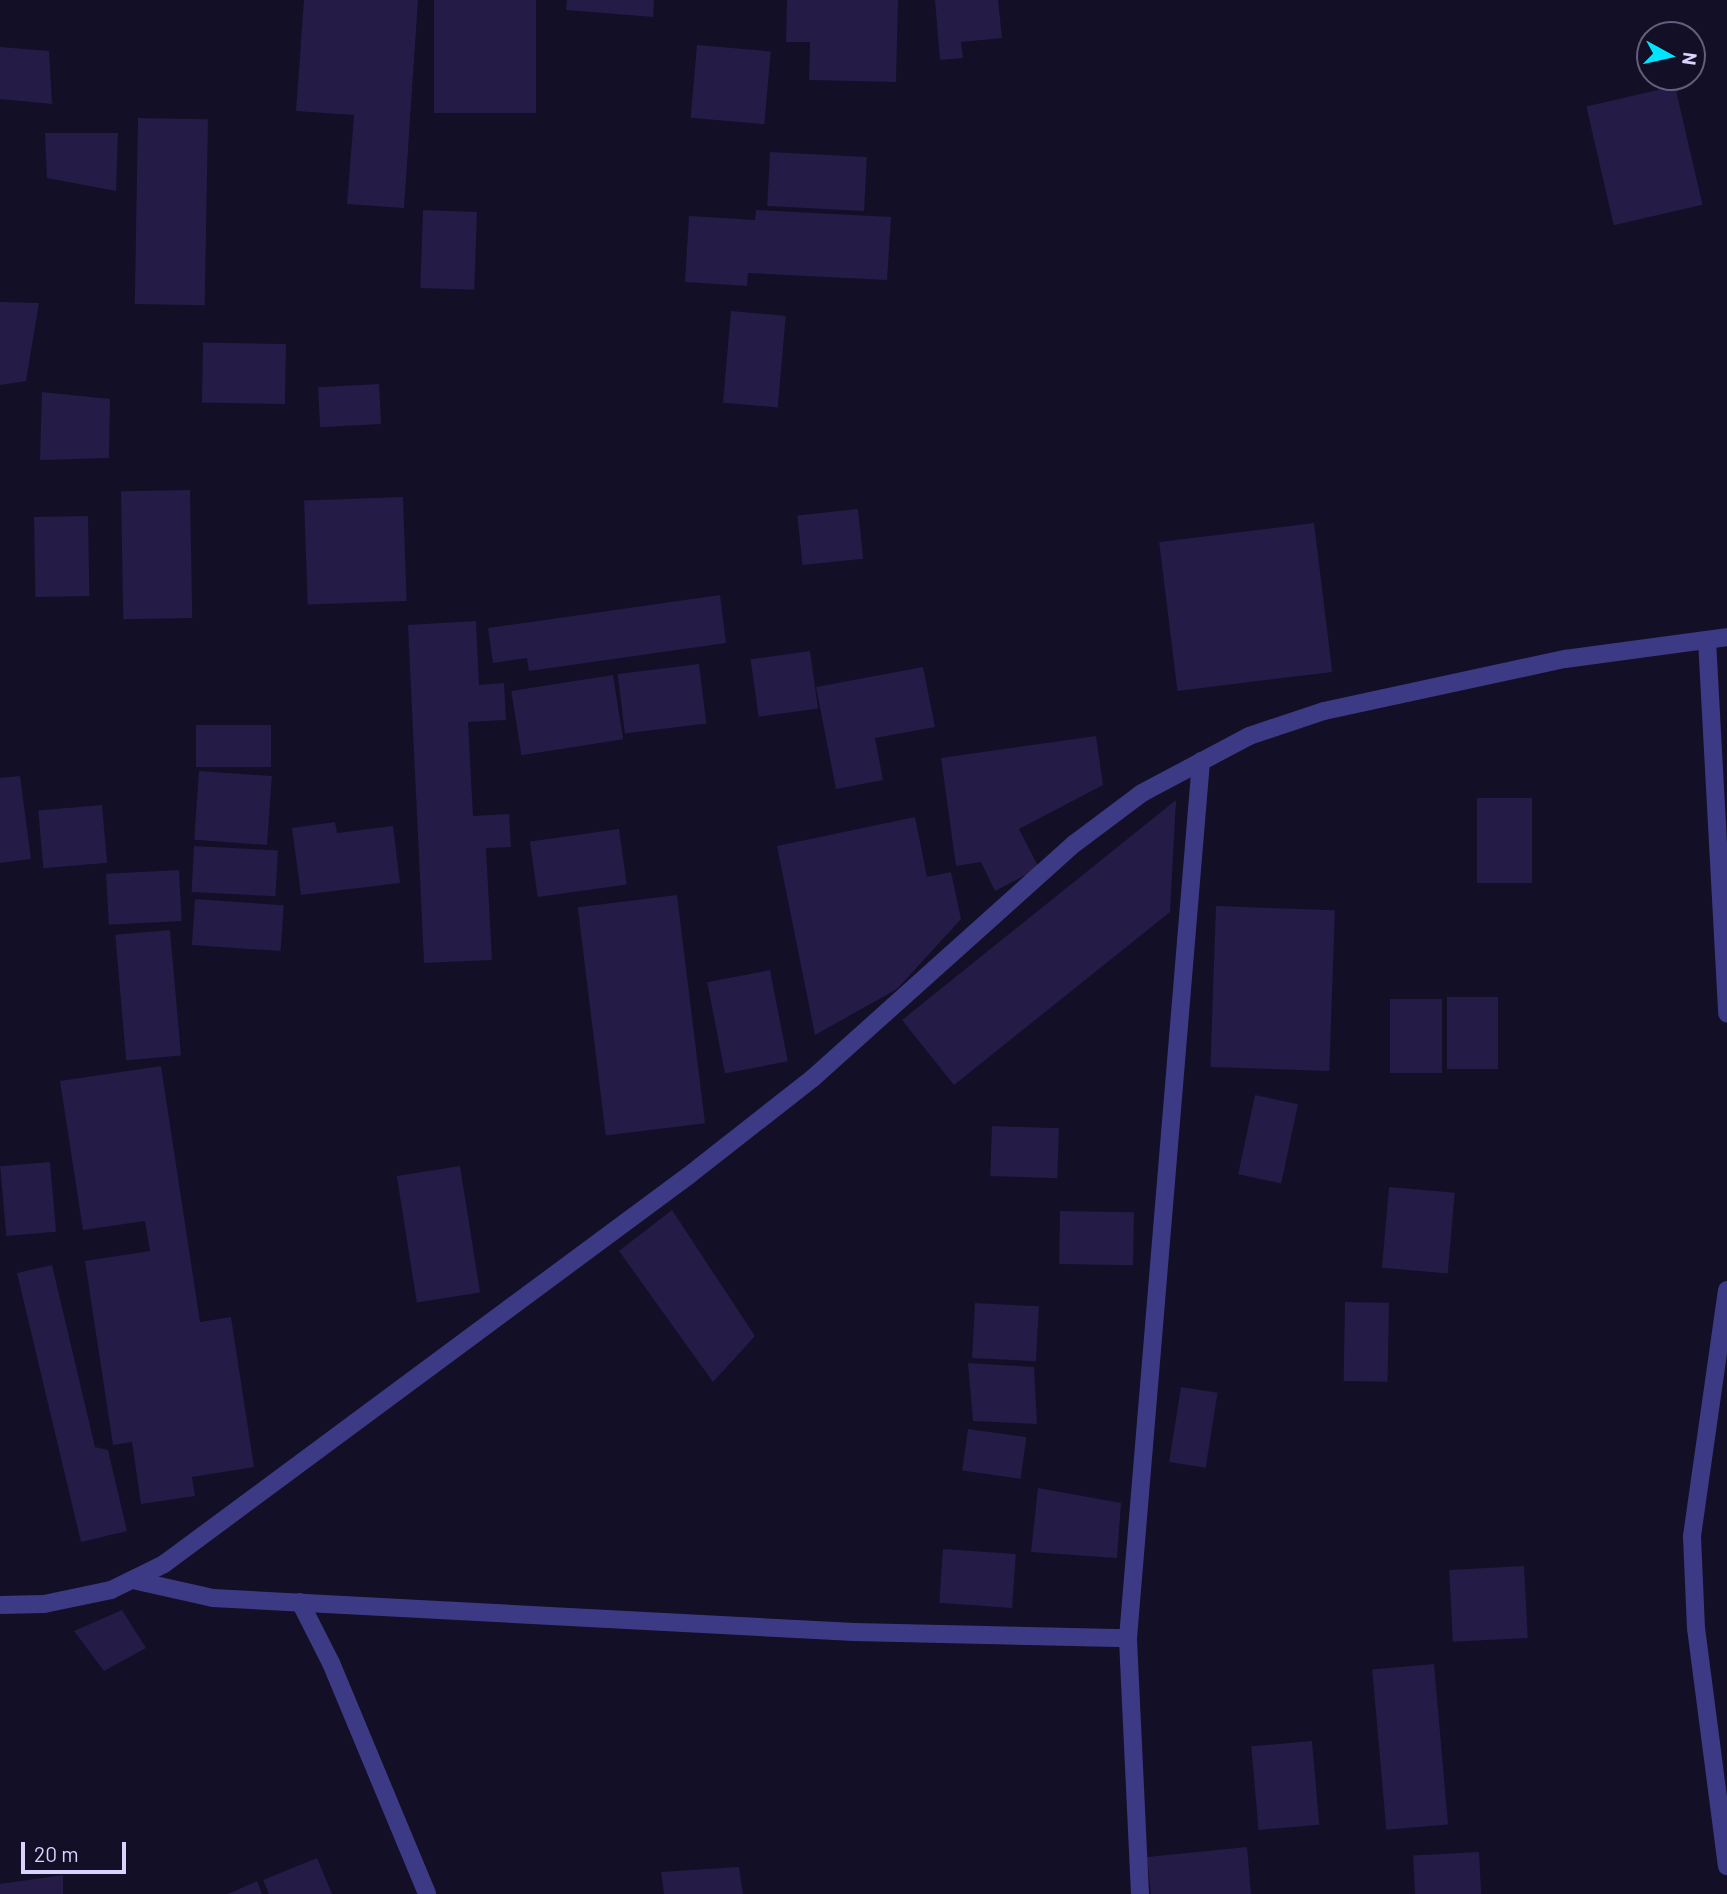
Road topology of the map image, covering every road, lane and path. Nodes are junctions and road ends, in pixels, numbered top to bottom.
1 (1727, 637) edge
2 (1707, 640) junction
3 (1201, 761) junction
4 (1727, 1013) edge
5 (1727, 1290) edge
6 (137, 1581) junction
7 (300, 1602) junction
8 (0, 1605) edge
9 (1128, 1638) junction
10 (1727, 1866) edge
11 (426, 1894) edge
12 (1140, 1894) edge

1 - 2 street
2 - 3 street
2 - 4 street
3 - 6 street
3 - 9 street
5 - 10 street
6 - 7 street
6 - 8 street
7 - 9 street
7 - 11 street
9 - 12 street

